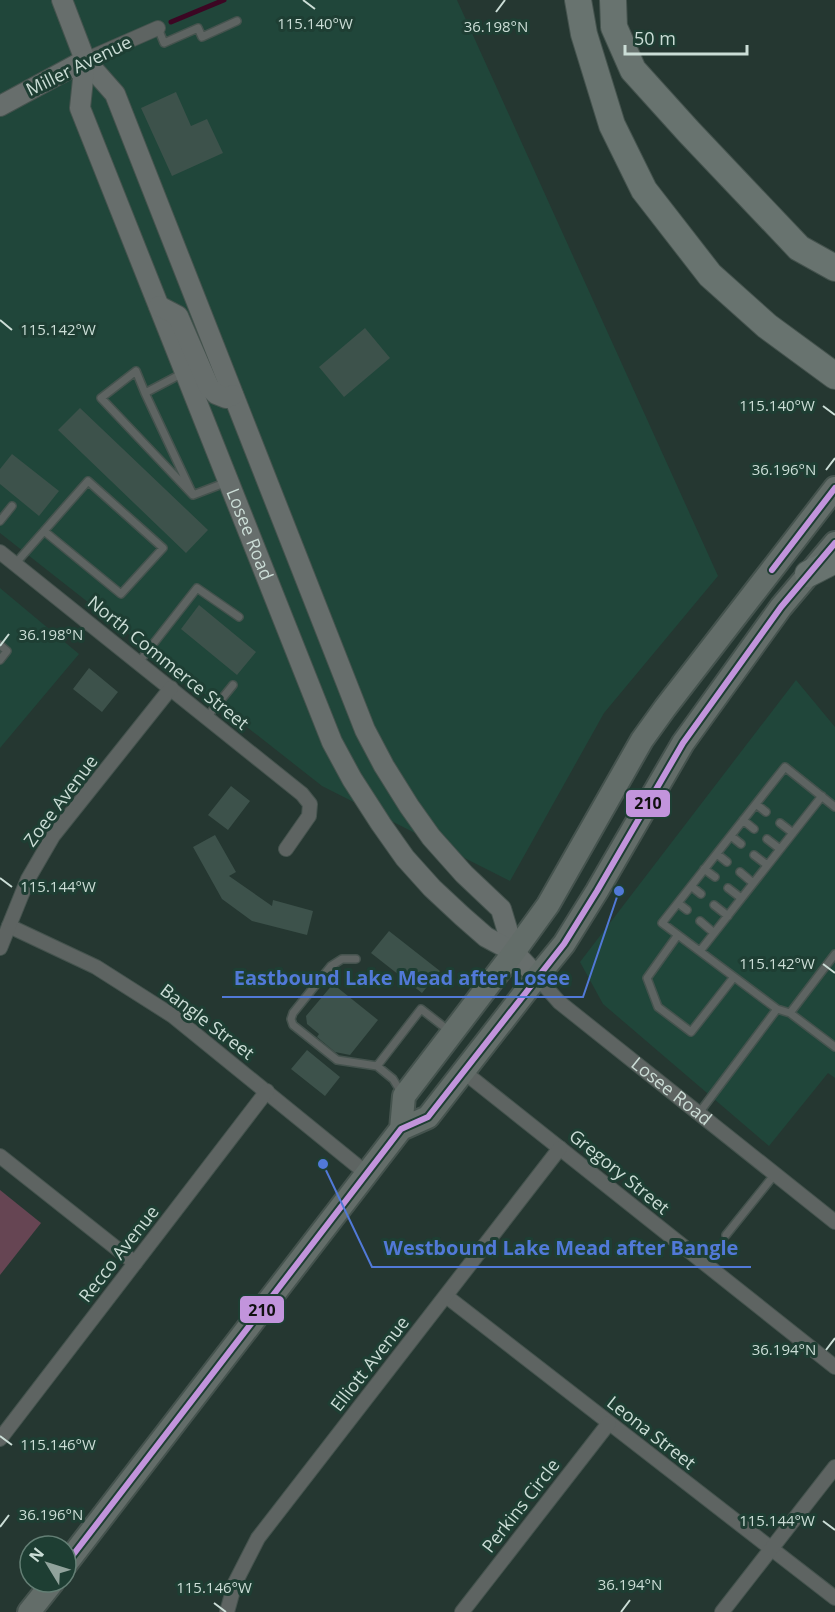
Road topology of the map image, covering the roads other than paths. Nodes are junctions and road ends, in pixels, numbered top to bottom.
1 (62, 0) edge
2 (578, 0) edge
3 (613, 0) edge
4 (237, 21) dead end
5 (158, 28) joint
6 (85, 60) junction
7 (0, 106) edge
8 (835, 268) edge
9 (159, 306) junction
10 (185, 372) junction
11 (835, 376) edge
12 (145, 393) junction
13 (233, 395) junction
14 (228, 482) junction
15 (835, 488) edge
16 (193, 495) junction
17 (12, 506) dead end
18 (0, 521) edge
19 (44, 531) junction
20 (835, 543) edge
21 (0, 552) edge
22 (835, 560) edge
23 (15, 564) junction
24 (808, 574) junction
25 (240, 617) dead end
26 (0, 645) edge
27 (0, 660) edge
28 (139, 662) junction
29 (233, 685) dead end
30 (171, 688) junction
31 (207, 717) junction
32 (822, 796) junction
33 (756, 804) junction
34 (835, 807) edge
35 (766, 812) dead end
36 (743, 820) junction
37 (780, 823) dead end
38 (754, 829) dead end
39 (792, 833) junction
40 (731, 836) junction
41 (767, 839) dead end
42 (741, 844) dead end
43 (286, 849) dead end
44 (780, 849) junction
45 (717, 854) junction
46 (754, 855) dead end
47 (727, 862) dead end
48 (767, 865) junction
49 (705, 869) junction
50 (740, 873) dead end
51 (715, 877) dead end
52 (753, 883) junction
53 (691, 886) junction
54 (728, 888) dead end
55 (701, 894) dead end
56 (741, 898) junction
57 (678, 903) junction
58 (714, 905) dead end
59 (687, 910) dead end
60 (728, 916) junction
61 (700, 921) dead end
62 (9, 926) junction
63 (714, 933) junction
64 (677, 936) junction
65 (0, 948) edge
66 (700, 951) junction
67 (514, 952) junction
68 (835, 954) edge
69 (356, 959) dead end
70 (537, 977) junction
71 (734, 977) junction
72 (777, 1009) junction
73 (790, 1012) junction
74 (452, 1034) junction
75 (835, 1047) edge
76 (377, 1066) junction
77 (464, 1072) junction
78 (267, 1091) junction
79 (404, 1096) junction
80 (699, 1113) junction
81 (401, 1129) junction
82 (560, 1148) junction
83 (0, 1156) edge
84 (366, 1173) junction
85 (775, 1174) junction
86 (835, 1222) edge
87 (726, 1235) dead end
88 (135, 1263) junction
89 (446, 1296) junction
90 (835, 1367) edge
91 (609, 1423) junction
92 (0, 1439) edge
93 (835, 1467) edge
94 (78, 1548) edge
95 (771, 1549) junction
96 (43, 1594) edge
97 (835, 1598) edge
98 (30, 1612) edge
99 (227, 1612) edge
100 (462, 1612) edge
101 (722, 1612) edge

1 - 6 main road, Losee Road
2 - 11 highway
3 - 8 highway
4 - 5 lane
5 - 6 street, Miller Avenue
6 - 7 main road, Miller Avenue
6 - 9 main road, Losee Road
6 - 13 main road, Losee Road
9 - 10 main road, Losee Road
9 - 13 main road
10 - 12 lane
10 - 14 main road, Losee Road
12 - 16 lane
12 - 16 lane
13 - 67 main road, Losee Road
14 - 16 lane
14 - 67 main road, Losee Road
15 - 67 main road
17 - 18 lane
19 - 19 lane
19 - 23 lane
20 - 24 main road
21 - 23 street, North Commerce Street
22 - 24 highway
23 - 28 street, North Commerce Street
24 - 70 main road
25 - 28 lane
26 - 27 lane
28 - 30 street, North Commerce Street
29 - 31 lane
30 - 31 street, North Commerce Street
30 - 62 street, Zoee Avenue
31 - 43 street, North Commerce Street
32 - 33 lane
32 - 34 lane
32 - 39 lane
33 - 35 lane
33 - 36 lane
36 - 38 lane
36 - 40 lane
37 - 39 lane
39 - 44 lane
40 - 42 lane
40 - 45 lane
41 - 44 lane
44 - 48 lane
45 - 47 lane
45 - 49 lane
46 - 48 lane
48 - 52 lane
49 - 51 lane
49 - 53 lane
50 - 52 lane
52 - 56 lane
53 - 55 lane
53 - 57 lane
54 - 56 lane
56 - 60 lane
57 - 59 lane
57 - 64 lane
58 - 60 lane
60 - 63 lane
61 - 63 lane
62 - 65 street, Zoee Avenue
62 - 78 street, Bangle Street
63 - 66 lane
64 - 66 lane
64 - 71 lane
66 - 71 lane
67 - 70 main road, Losee Road
67 - 74 main road
68 - 73 lane
69 - 76 lane
70 - 77 main road
70 - 80 street, Losee Road
71 - 72 lane
72 - 73 lane
72 - 80 lane
73 - 75 lane
74 - 76 lane
74 - 79 main road
76 - 79 lane
77 - 81 main road
77 - 82 street, Gregory Street
78 - 84 street, Bangle Street
78 - 88 street, Recco Avenue
79 - 81 main road
80 - 85 street, Losee Road
81 - 84 main road
82 - 89 street, Elliott Avenue
82 - 90 street, Gregory Street
83 - 88 street
84 - 94 main road
85 - 86 street, Losee Road
85 - 87 lane
88 - 92 street, Recco Avenue
89 - 91 street, Leona Street
89 - 99 street, Elliott Avenue
91 - 95 street, Leona Street
91 - 100 street, Perkins Circle
93 - 95 street
95 - 97 street, Leona Street
95 - 101 street
96 - 98 main road

